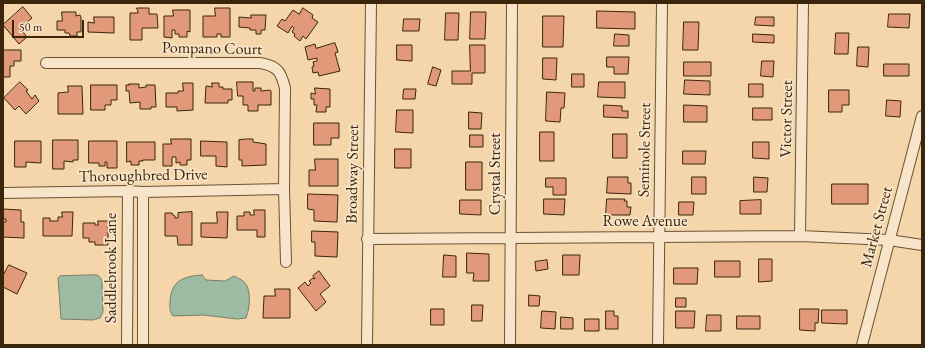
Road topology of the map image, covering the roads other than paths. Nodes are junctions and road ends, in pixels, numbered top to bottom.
1 (371, 3) edge
2 (512, 3) edge
3 (662, 3) edge
4 (803, 3) edge
5 (46, 63) dead end
6 (922, 116) edge
7 (284, 189) junction
8 (128, 191) junction
9 (142, 192) junction
10 (3, 193) edge
11 (800, 236) junction
12 (511, 237) junction
13 (367, 238) junction
14 (659, 238) junction
15 (889, 240) junction
16 (922, 245) edge
17 (286, 262) dead end
18 (127, 345) edge
19 (143, 345) edge
20 (367, 345) edge
21 (510, 345) edge
22 (658, 345) edge
23 (862, 345) edge

1 - 13 street, Broadway Street
2 - 12 street, Crystal Street
3 - 14 street, Seminole Street
4 - 11 street, Victor Street
5 - 7 street, Pompano Court
6 - 15 street, Market Street
7 - 9 street, Thoroughbred Drive
7 - 17 street, Pompano Court
8 - 9 street, Thoroughbred Drive
8 - 10 street, Thoroughbred Drive
8 - 18 street, Saddlebrook Lane
9 - 19 street, Saddlebrook Lane
11 - 14 street, Rowe Avenue
11 - 15 street, Rowe Avenue
12 - 13 street, Rowe Avenue
12 - 14 street, Rowe Avenue
12 - 21 street, Crystal Street
13 - 20 street, Broadway Street
14 - 22 street, Seminole Street
15 - 16 street, Rowe Avenue
15 - 23 street, Market Street

